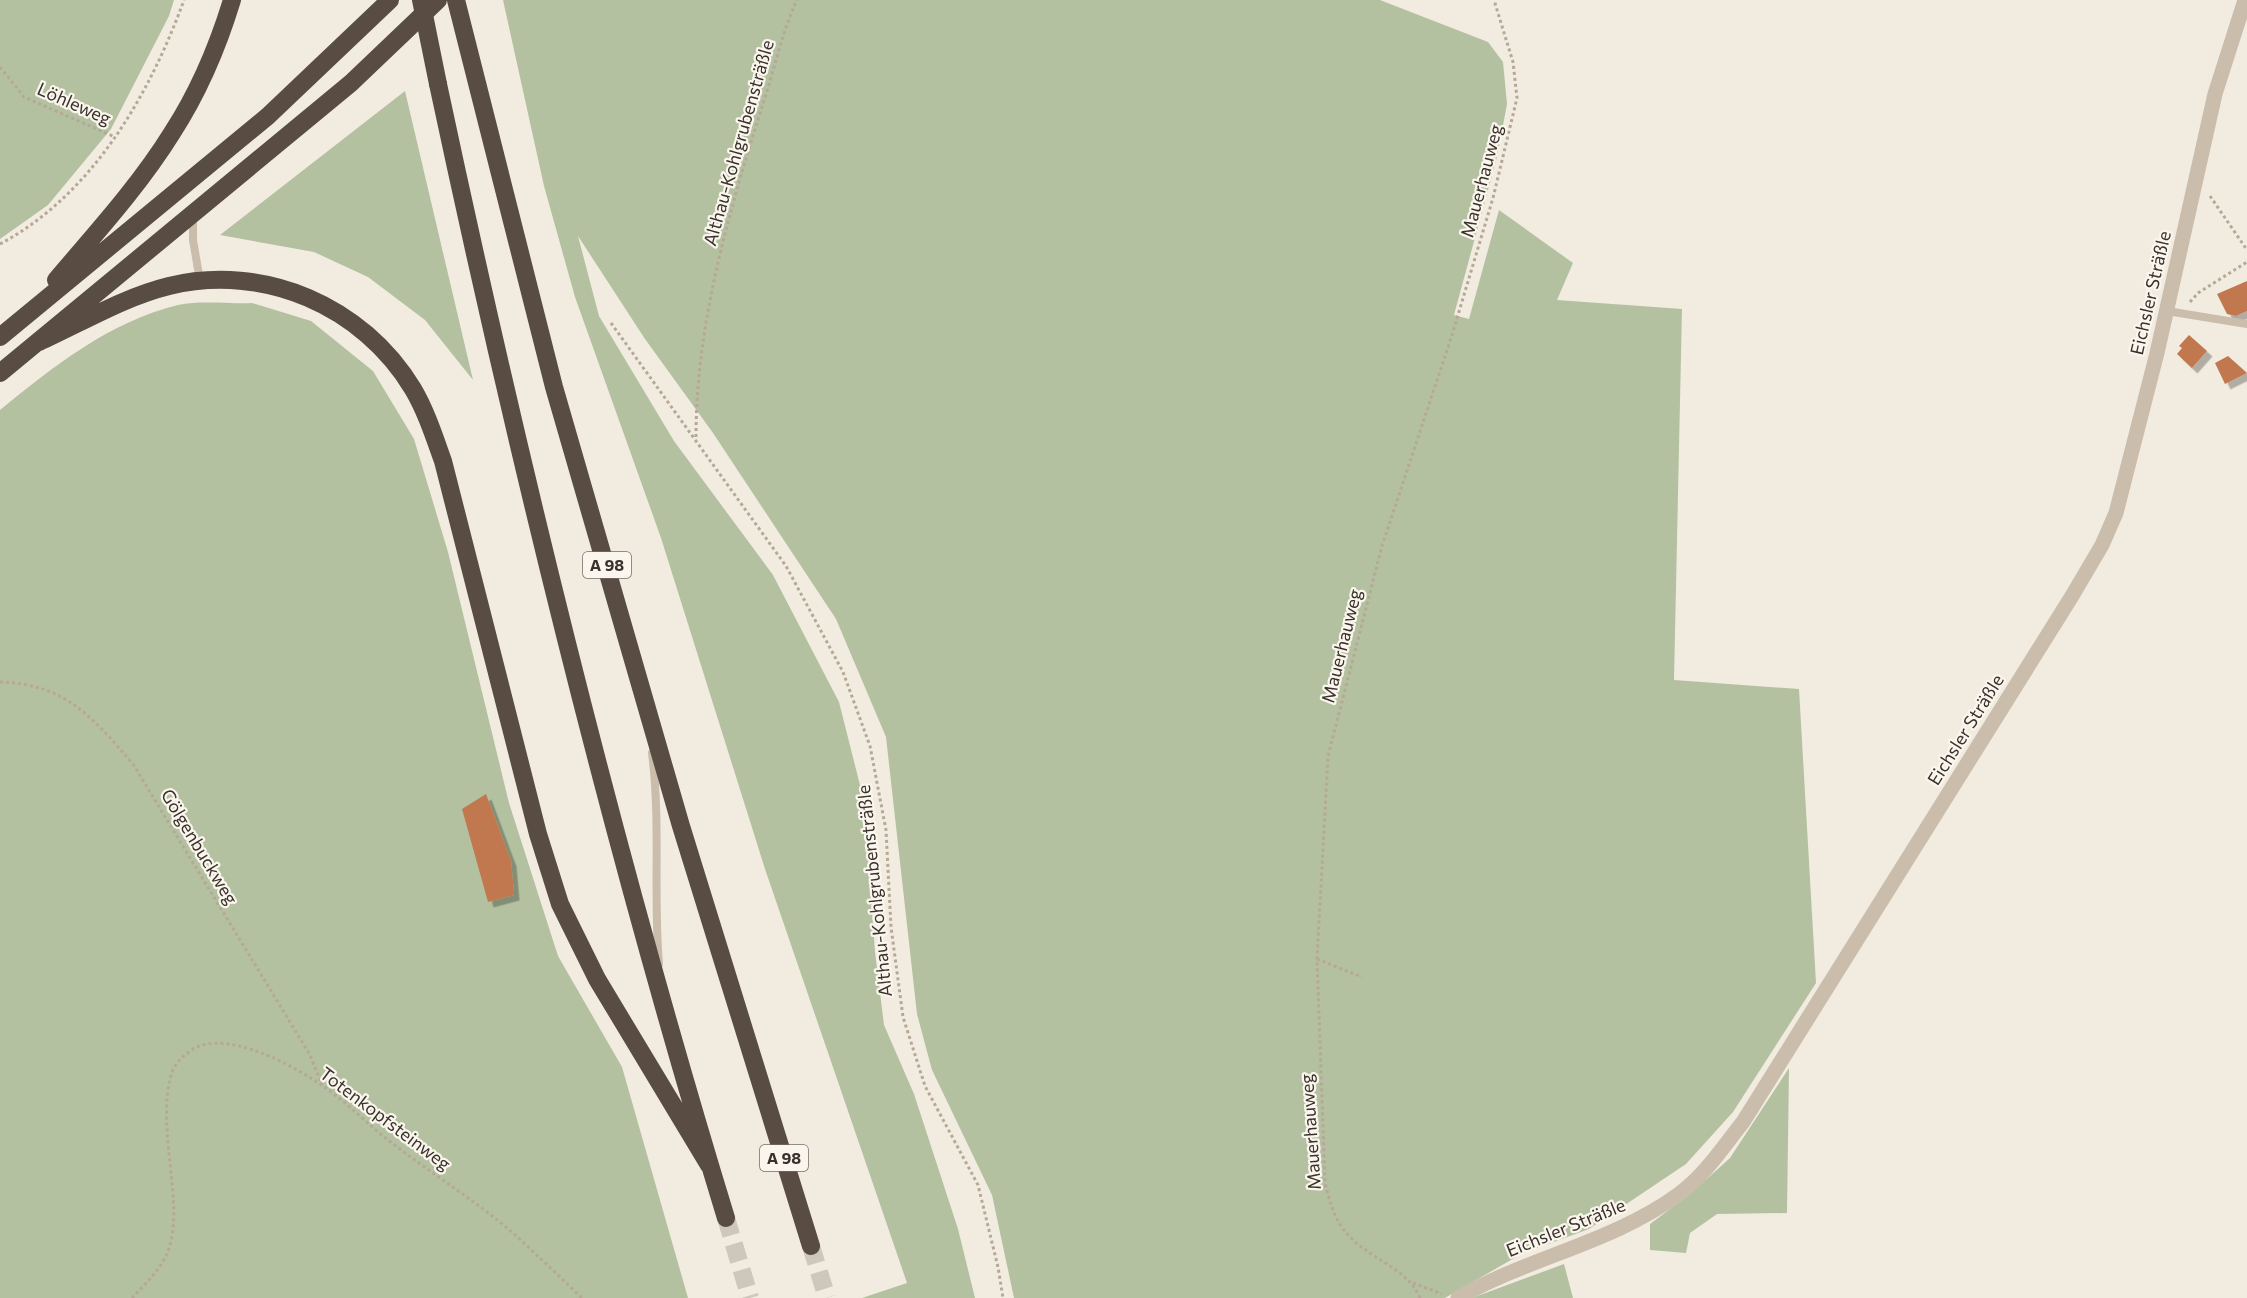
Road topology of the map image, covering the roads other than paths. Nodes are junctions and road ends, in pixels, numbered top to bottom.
1 (232, 0) edge
2 (390, 0) edge
3 (421, 0) edge
4 (438, 0) edge
5 (456, 0) edge
6 (2245, 0) edge
7 (193, 214) junction
8 (200, 281) junction
9 (2173, 313) junction
10 (2247, 324) edge
11 (0, 337) edge
12 (39, 342) junction
13 (0, 373) edge
14 (645, 696) junction
15 (663, 1006) junction
16 (710, 1166) junction
17 (726, 1218) tunnel mouth
18 (811, 1246) tunnel mouth
19 (1459, 1297) edge

1 - 11 highway
2 - 11 highway
3 - 15 highway, bridge
4 - 7 highway
5 - 14 highway, A 98
6 - 9 street, Eichsler Sträßle
7 - 8 lane
7 - 12 highway
8 - 12 highway
8 - 16 highway
9 - 10 lane
9 - 19 street, Eichsler Sträßle
12 - 13 highway
14 - 15 lane
14 - 18 highway, A 98
15 - 16 highway
16 - 17 highway

